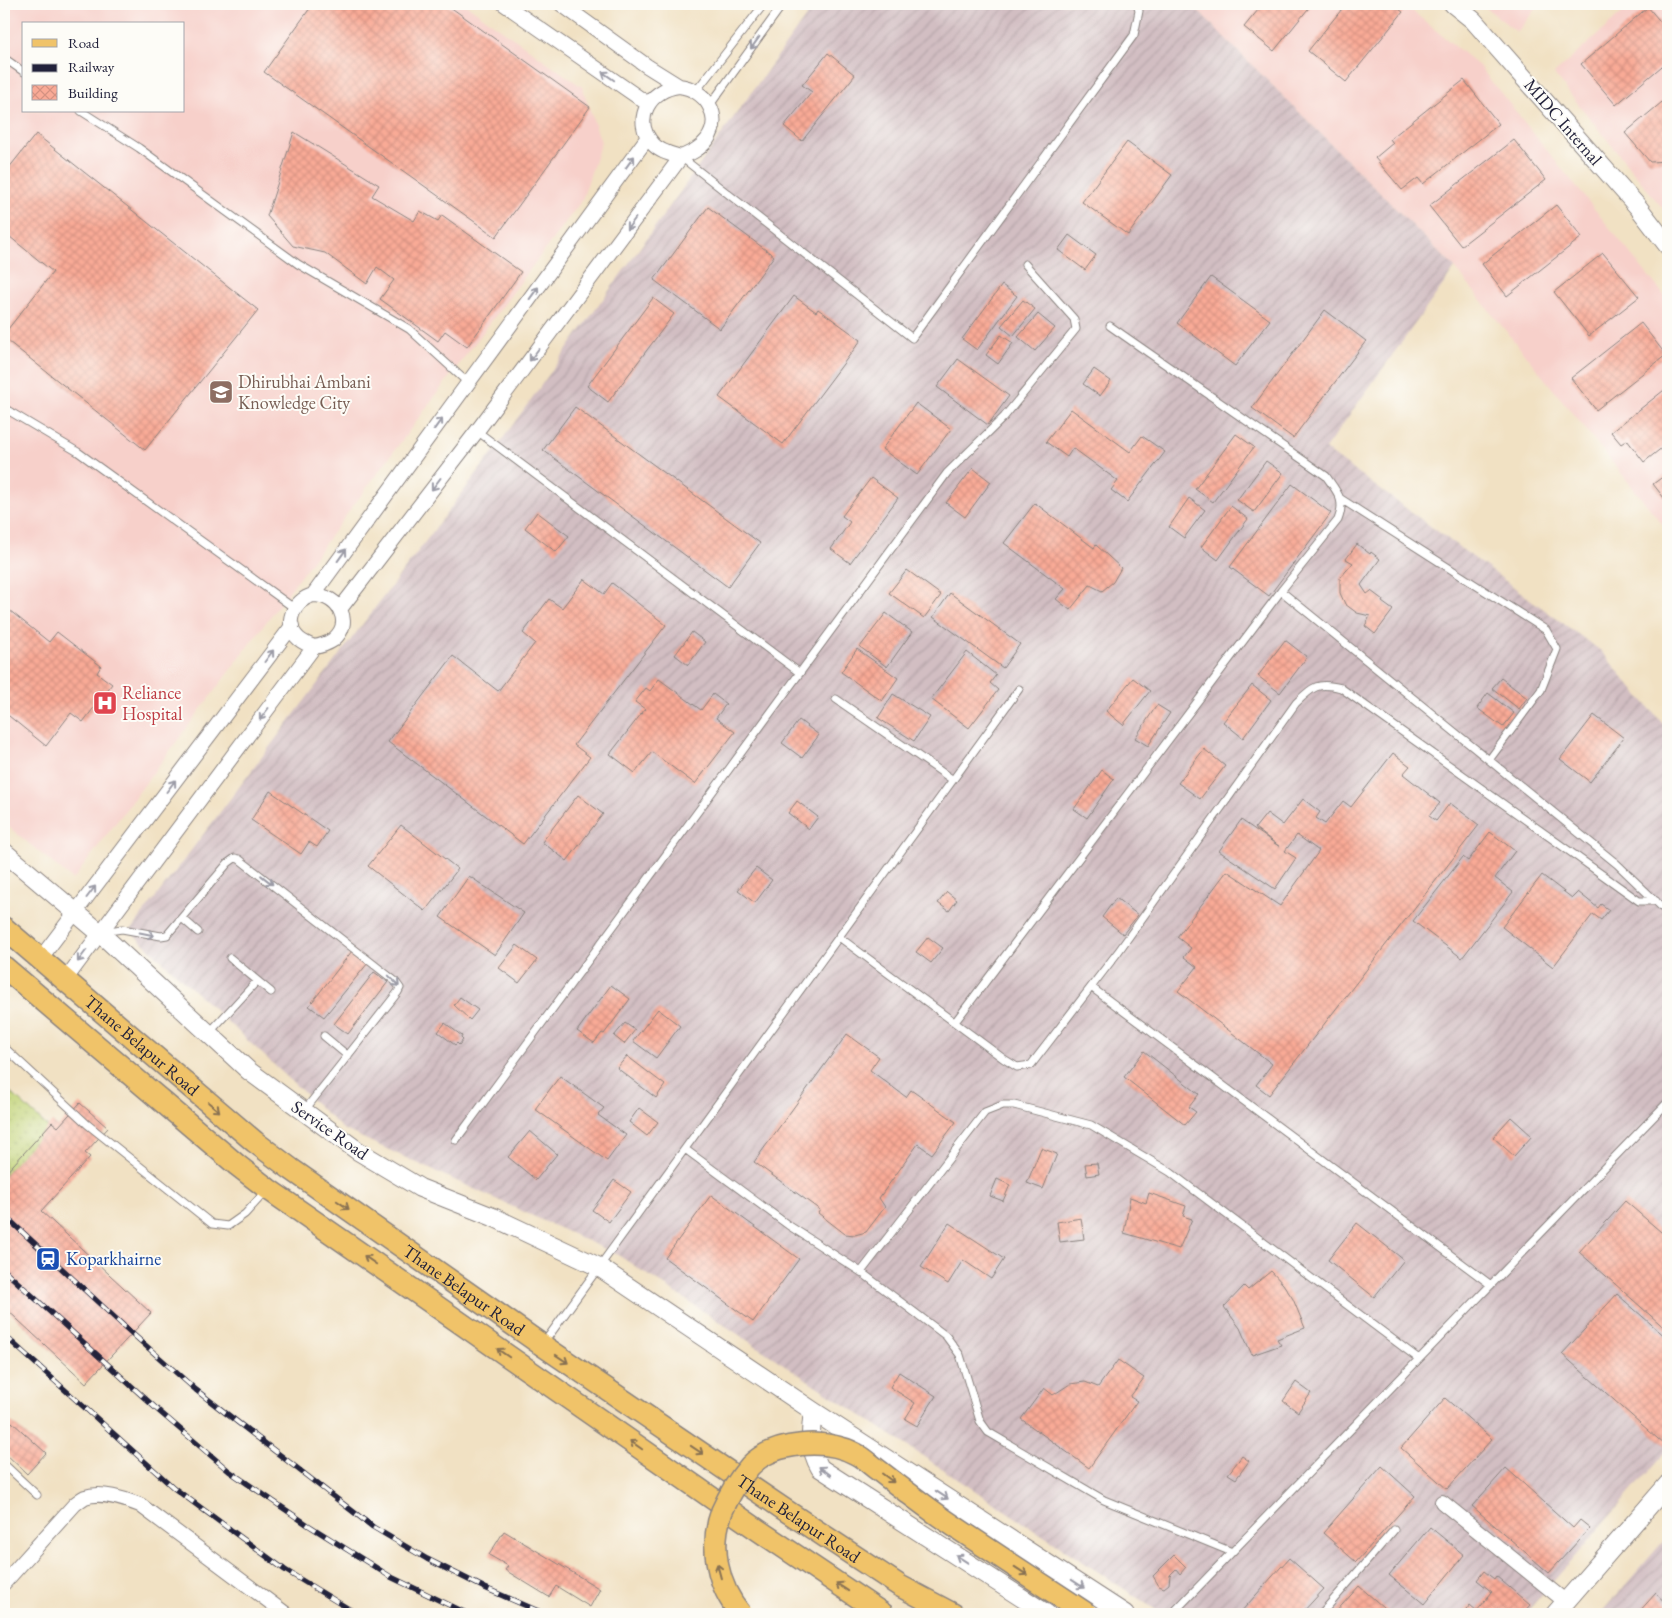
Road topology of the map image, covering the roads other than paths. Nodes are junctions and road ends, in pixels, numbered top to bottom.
1 (504, 4) edge
2 (561, 4) edge
3 (764, 4) edge
4 (783, 4) edge
5 (1137, 4) edge
6 (1454, 4) edge
7 (4, 58) edge
8 (22, 71) edge
9 (679, 86) junction
10 (696, 91) junction
11 (648, 104) junction
12 (710, 105) junction
13 (83, 112) edge
14 (648, 138) junction
15 (681, 157) junction
16 (1668, 246) edge
17 (1025, 264) dead end
18 (1110, 326) dead end
19 (468, 383) junction
20 (4, 408) edge
21 (477, 431) junction
22 (1341, 499) junction
23 (1280, 591) junction
24 (313, 594) junction
25 (294, 608) junction
26 (340, 609) junction
27 (292, 626) junction
28 (314, 647) junction
29 (800, 673) junction
30 (1019, 689) dead end
31 (836, 699) dead end
32 (1489, 760) junction
33 (953, 780) junction
34 (4, 852) edge
35 (1656, 901) junction
36 (75, 913) junction
37 (1668, 913) edge
38 (182, 918) junction
39 (4, 928) edge
40 (198, 932) dead end
41 (100, 933) junction
42 (839, 936) junction
43 (230, 958) dead end
44 (40, 959) junction
45 (4, 967) edge
46 (65, 980) junction
47 (257, 981) junction
48 (1091, 986) junction
49 (270, 992) dead end
50 (955, 1022) junction
51 (208, 1033) junction
52 (324, 1036) dead end
53 (4, 1047) edge
54 (348, 1056) junction
55 (1668, 1102) edge
56 (304, 1111) junction
57 (456, 1140) dead end
58 (685, 1149) junction
59 (268, 1189) junction
60 (599, 1267) junction
61 (861, 1272) junction
62 (1491, 1284) junction
63 (542, 1345) junction
64 (1419, 1359) junction
65 (813, 1411) junction
66 (4, 1464) edge
67 (1668, 1484) edge
68 (37, 1495) dead end
69 (1442, 1502) dead end
70 (1394, 1530) dead end
71 (1232, 1552) junction
72 (4, 1583) edge
73 (1561, 1608) edge
74 (286, 1614) edge
75 (741, 1614) edge
76 (883, 1614) edge
77 (952, 1614) edge
78 (1047, 1614) edge
79 (1087, 1614) edge
80 (1125, 1614) edge
81 (1172, 1614) edge
82 (1321, 1614) edge

11 -> 1 street
2 - 9 street
3 - 10 lane
4 -> 12 lane
5 - 15 lane
6 - 16 street, MIDC Internal
7 - 8 lane
9 - 10 street
9 - 11 street
10 - 12 street
11 - 14 street
12 - 15 street
13 - 19 lane
14 - 15 street
19 -> 14 street
15 -> 21 street
17 - 29 lane
18 - 22 lane
24 -> 19 street
20 - 25 lane
21 -> 26 street
21 - 29 lane
22 - 23 lane
22 - 32 lane
23 - 32 lane
23 - 50 lane
24 - 25 street
24 - 26 street
25 - 27 street
26 - 28 street
27 - 28 street
36 -> 27 street
28 -> 41 street
29 - 57 lane
30 - 33 lane
31 - 33 lane
32 - 35 lane
33 - 42 lane
34 - 36 street, Service Road
35 - 37 lane
35 - 48 lane
36 - 41 street, Service Road
36 - 44 street
38 - 40 lane
41 -> 38 lane
38 -> 54 lane
39 - 44 main road, Thane Belapur Road
41 -> 46 street
41 - 51 street, Service Road
42 - 50 lane
42 - 58 lane
43 - 47 lane
44 - 46 main road, Thane Belapur Road
45 - 59 main road, Thane Belapur Road
46 -> 63 main road, Thane Belapur Road
47 - 49 lane
47 - 51 lane
48 - 50 lane
48 - 62 lane
51 - 56 street, Service Road
52 - 54 lane
53 - 59 lane
54 - 56 lane
55 - 62 lane
56 - 60 street, Service Road
58 - 60 lane
58 - 61 lane
76 -> 59 main road, Thane Belapur Road
60 - 63 lane
60 - 65 street, Service Road
61 - 64 lane
61 - 71 lane
62 - 64 lane
63 -> 77 main road, Thane Belapur Road
64 - 71 lane
78 -> 65 street
65 -> 80 street, Service Road
66 - 68 lane
67 - 73 street
69 - 73 street
70 - 82 lane
71 - 81 lane
72 - 74 street
75 -> 79 main road, bridge

